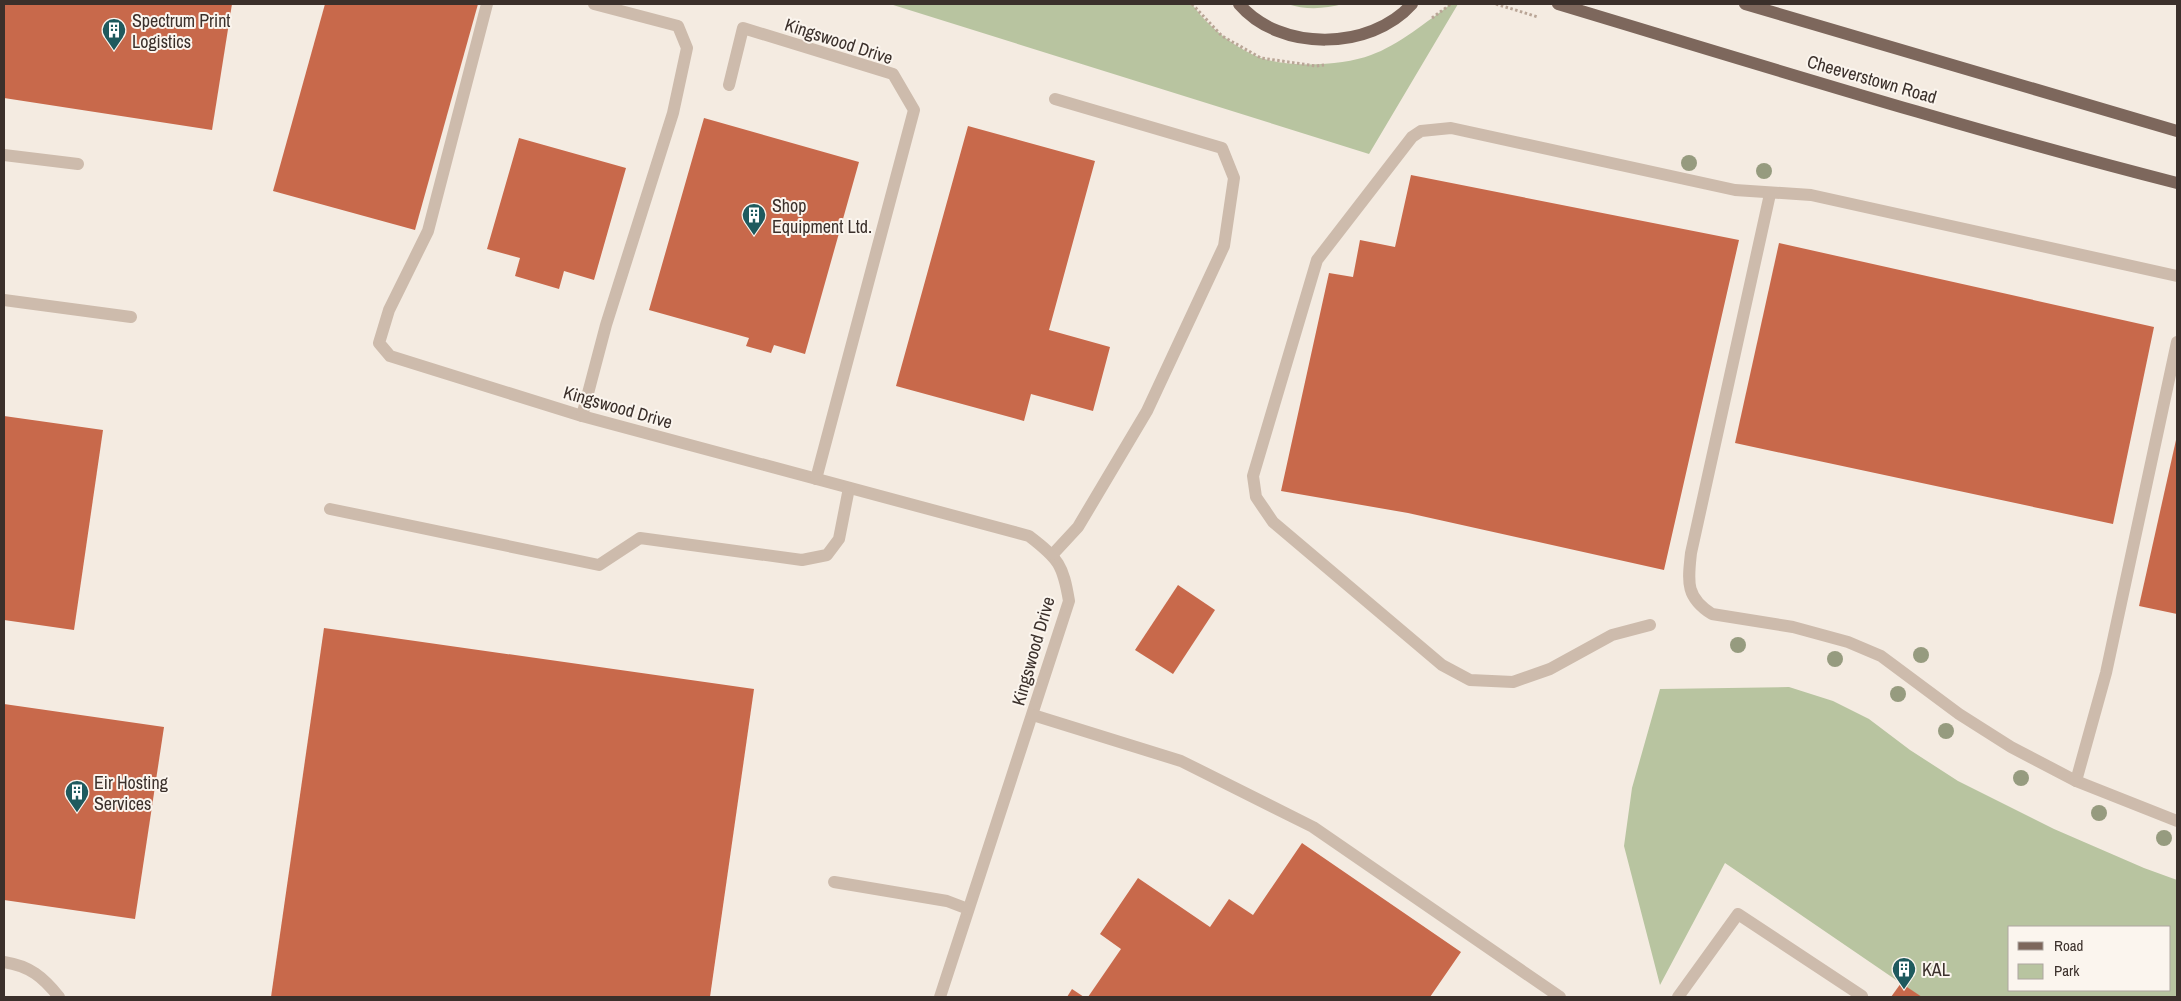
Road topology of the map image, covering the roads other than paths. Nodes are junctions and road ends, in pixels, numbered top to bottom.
1 (487, 4) edge
2 (594, 4) edge
3 (1239, 4) edge
4 (1412, 4) edge
5 (1558, 4) edge
6 (1745, 4) edge
7 (729, 85) dead end
8 (1055, 99) dead end
9 (2177, 131) edge
10 (4, 155) edge
11 (78, 164) dead end
12 (2177, 183) edge
13 (1770, 194) junction
14 (2177, 276) edge
15 (4, 300) edge
16 (132, 317) dead end
17 (2177, 342) edge
18 (582, 416) junction
19 (816, 479) junction
20 (849, 488) junction
21 (330, 508) dead end
22 (1053, 554) junction
23 (1650, 625) dead end
24 (1033, 715) junction
25 (2076, 781) junction
26 (2177, 820) edge
27 (834, 882) dead end
28 (968, 910) junction
29 (4, 962) edge
30 (1862, 996) edge
31 (58, 997) edge
32 (940, 997) edge
33 (1560, 997) edge
34 (1678, 997) edge

1 - 18 street, Kingswood Drive
2 - 18 street
3 - 4 main road
5 - 12 main road, Cheeverstown Road
6 - 9 main road, Cheeverstown Road
7 - 19 street, Kingswood Drive
8 - 22 street
10 - 11 street
13 - 14 street
13 - 23 street
13 - 25 street
15 - 16 street
17 - 25 street
18 - 19 street, Kingswood Drive
19 - 20 street, Kingswood Drive
20 - 21 street
20 - 22 street, Kingswood Drive
22 - 24 street, Kingswood Drive
24 - 28 street, Kingswood Drive
24 - 33 street
25 - 26 street
27 - 28 street
28 - 32 street, Kingswood Drive
29 - 31 street
30 - 34 street

